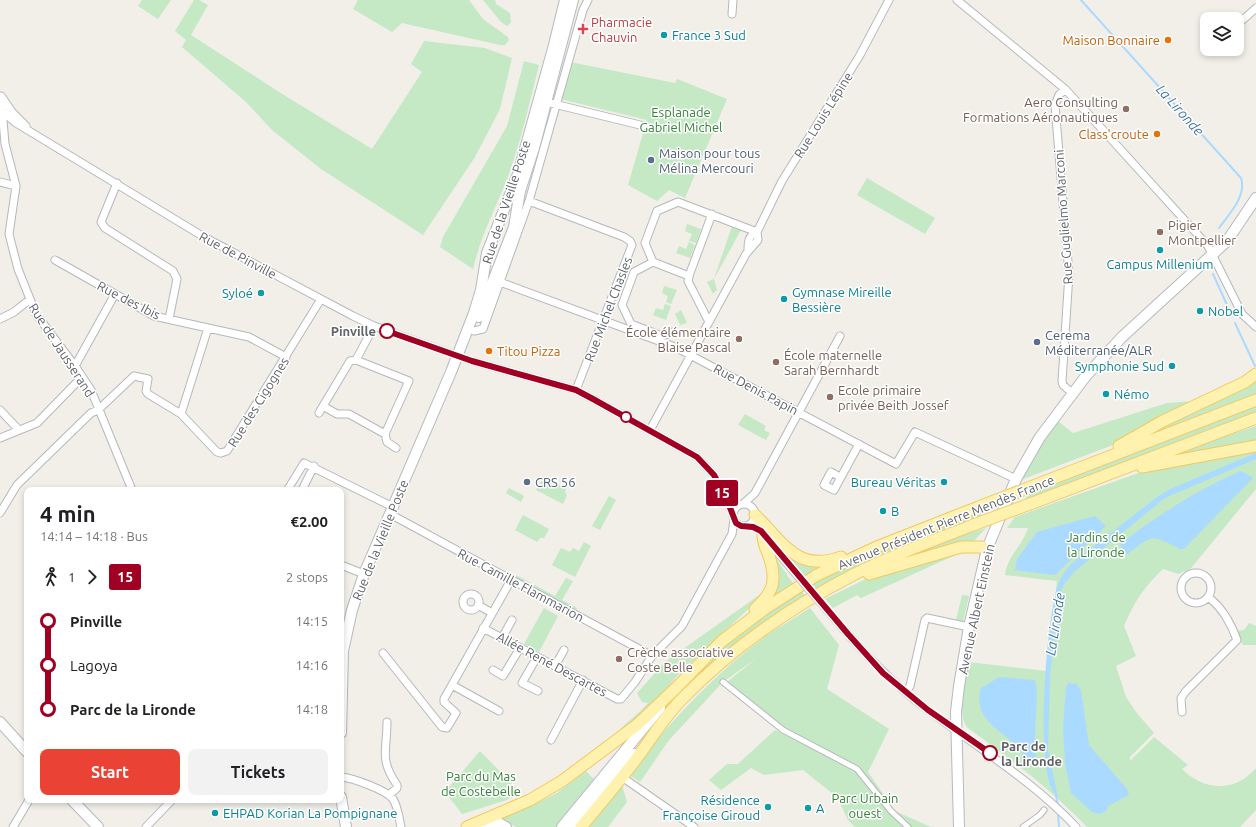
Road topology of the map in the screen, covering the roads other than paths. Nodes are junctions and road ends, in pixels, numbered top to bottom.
1 (733, 0) edge
2 (889, 0) edge
3 (957, 0) edge
4 (569, 2) edge
5 (587, 2) edge
6 (1256, 8) edge
7 (732, 14) dead end
8 (1244, 19) edge
9 (558, 55) junction
10 (570, 58) junction
11 (1065, 89) junction
12 (0, 95) edge
13 (546, 102) junction
14 (557, 105) junction
15 (2, 110) edge
16 (16, 123) junction
17 (644, 126) dead end
18 (31, 130) junction
19 (6, 135) junction
20 (0, 182) edge
21 (117, 183) junction
22 (16, 186) junction
23 (520, 191) junction
24 (1256, 198) edge
25 (529, 201) junction
26 (518, 205) junction
27 (712, 214) junction
28 (757, 232) junction
29 (1213, 254) junction
30 (54, 260) dead end
31 (653, 262) junction
32 (689, 276) junction
33 (497, 284) junction
34 (115, 294) junction
35 (321, 299) junction
36 (29, 300) junction
37 (0, 319) edge
38 (169, 319) junction
39 (603, 320) junction
40 (709, 322) junction
41 (374, 326) junction
42 (1256, 327) edge
43 (208, 328) junction
44 (673, 332) dead end
45 (840, 336) dead end
46 (692, 355) junction
47 (457, 356) junction
48 (286, 357) junction
49 (356, 360) junction
50 (75, 366) junction
51 (1256, 374) edge
52 (82, 377) junction
53 (576, 390) junction
54 (1072, 393) junction
55 (1256, 400) edge
56 (323, 406) junction
57 (0, 410) edge
58 (98, 410) junction
59 (799, 412) junction
60 (319, 413) dead end
61 (181, 414) junction
62 (1256, 418) edge
63 (19, 430) junction
64 (650, 430) junction
65 (385, 434) junction
66 (0, 438) edge
67 (859, 444) junction
68 (1256, 446) edge
69 (396, 448) dead end
70 (1098, 461) junction
71 (314, 466) junction
72 (1123, 468) junction
73 (30, 473) junction
74 (840, 477) dead end
75 (36, 479) dead end
76 (1016, 479) junction
77 (131, 487) edge
78 (289, 487) edge
79 (304, 487) edge
80 (754, 496) junction
81 (727, 500) junction
82 (741, 505) junction
83 (392, 510) junction
84 (0, 513) edge
85 (755, 515) junction
86 (734, 517) junction
87 (745, 526) junction
88 (762, 533) junction
89 (732, 534) junction
90 (879, 546) junction
91 (985, 548) junction
92 (344, 566) edge
93 (364, 574) junction
94 (511, 580) junction
95 (839, 583) junction
96 (1208, 597) junction
97 (478, 605) dead end
98 (492, 613) junction
99 (512, 620) dead end
100 (969, 627) junction
101 (483, 628) junction
102 (502, 638) junction
103 (722, 641) junction
104 (344, 644) edge
105 (520, 648) junction
106 (564, 650) dead end
107 (382, 653) dead end
108 (652, 656) junction
109 (537, 657) junction
110 (555, 666) junction
111 (494, 670) dead end
112 (583, 680) junction
113 (723, 682) dead end
114 (452, 685) junction
115 (675, 689) junction
116 (538, 691) dead end
117 (906, 692) junction
118 (499, 711) dead end
119 (1182, 712) dead end
120 (387, 722) dead end
121 (662, 722) junction
122 (1, 727) edge
123 (957, 730) junction
124 (551, 740) dead end
125 (24, 749) edge
126 (344, 777) edge
127 (622, 777) junction
128 (389, 795) junction
129 (27, 803) edge
130 (75, 803) edge
131 (169, 803) edge
132 (342, 803) edge
133 (1044, 810) dead end
134 (1074, 824) edge
135 (470, 825) edge
136 (96, 826) edge
137 (13, 827) edge
138 (146, 827) edge
139 (346, 827) edge
140 (401, 827) edge
141 (506, 827) edge
142 (562, 827) edge
143 (572, 827) edge
144 (581, 827) edge
145 (694, 827) edge
146 (908, 827) edge
147 (959, 827) edge
148 (1023, 827) edge

1 - 7 street
2 - 28 street, Rue Louis Lépine
3 - 11 street
4 - 5 street
4 - 9 main road, Rue de la Vieille Poste
4 - 47 main road, Rue de la Vieille Poste
5 - 10 street, Rue de la Vieille Poste
6 - 8 street
9 - 10 street
9 - 13 main road, Rue de la Vieille Poste
10 - 14 street, Rue de la Vieille Poste
11 - 29 street
11 - 54 street, Rue Guglielmo Marconi
12 - 15 street, Rue de Jausserand
12 - 18 street, Rue de Pinville
13 - 14 street
13 - 23 main road, Rue de la Vieille Poste
14 - 17 street
14 - 25 street, Rue de la Vieille Poste
15 - 16 street, Rue de Pinville
15 - 19 street, Rue de Jausserand
16 - 18 street, Rue de Pinville
16 - 19 street
18 - 21 street, Rue de Pinville
19 - 22 street, Rue de Jausserand
20 - 22 street
21 - 35 street, Rue de Pinville
21 - 38 street
22 - 36 street, Rue de Jausserand
23 - 25 street, Rue de la Vieille Poste
23 - 26 main road, Rue de la Vieille Poste
24 - 29 main road, Avenue Albert Einstein
25 - 26 street, Rue de la Vieille Poste
25 - 33 street, Rue de la Vieille Poste
25 - 39 street, Rue Michel Chasles
26 - 33 main road, Rue de la Vieille Poste
27 - 28 street
27 - 31 street
27 - 32 street
28 - 40 street, Rue Louis Lépine
29 - 42 street
29 - 54 main road, Avenue Albert Einstein
30 - 34 street, Rue des Ibis
31 - 32 street
31 - 44 street
32 - 40 street
33 - 39 street, Rue Denis Papin
33 - 47 main road, Rue de la Vieille Poste
34 - 38 street, Rue des Ibis
34 - 50 street
35 - 41 street, Rue de Pinville
35 - 48 street, Rue des Cigognes
36 - 37 street
36 - 50 street, Rue de Jausserand
38 - 43 street, Rue des Ibis
39 - 46 street, Rue Denis Papin
39 - 53 street, Rue Michel Chasles
40 - 46 street, Rue Louis Lépine
41 - 47 street, Rue de Pinville
41 - 49 street
43 - 48 street, Rue des Ibis
43 - 61 street
45 - 59 street
46 - 59 street, Rue Denis Papin
46 - 64 street, Rue Louis Lépine
47 - 53 street, Rue de Pinville
47 - 83 main road, Rue de la Vieille Poste
48 - 61 street, Rue des Cigognes
49 - 56 street
49 - 65 street
50 - 52 street, Rue de Jausserand
51 - 70 main road
52 - 58 street, Rue de Jausserand
52 - 63 street
53 - 64 street, Rue de Pinville
54 - 76 main road, Avenue Albert Einstein
55 - 70 main road, Avenue Président Pierre Mendès France
56 - 60 street
56 - 65 street
57 - 63 street
58 - 61 street, Rue des Cigognes
58 - 73 street
58 - 77 street, Rue de Jausserand
59 - 67 street, Rue Denis Papin
59 - 80 street
62 - 72 main road, Avenue Président Pierre Mendès France
63 - 66 street
64 - 81 street, Rue de Pinville
65 - 69 street
67 - 74 street
67 - 76 street, Rue Denis Papin
68 - 72 main road
70 - 90 main road, Avenue Président Pierre Mendès France, bridge
71 - 78 street
71 - 79 street
71 - 83 street, Rue Camille Flammarion
72 - 95 main road, Avenue Président Pierre Mendès France, bridge
73 - 75 street
73 - 84 street
76 - 91 main road, Avenue Albert Einstein
80 - 82 street
80 - 85 street
81 - 82 street
81 - 86 street, Rue de Pinville
82 - 85 street
82 - 86 street
83 - 93 main road, Rue de la Vieille Poste
83 - 94 street, Rue Camille Flammarion
85 - 87 street
85 - 88 street
85 - 90 main road
86 - 87 street
86 - 89 street
87 - 88 street
87 - 89 street
88 - 103 main road
88 - 117 street, bridge
89 - 108 street
90 - 103 main road, Avenue Président Pierre Mendès France
91 - 95 main road
91 - 100 main road, Avenue Albert Einstein
92 - 93 street
93 - 104 main road, Rue de la Vieille Poste
94 - 98 street
94 - 108 street, Rue Camille Flammarion
95 - 121 main road, Avenue Président Pierre Mendès France
96 - 96 street
96 - 119 street
97 - 98 street
98 - 101 street
99 - 102 street
100 - 117 street
100 - 123 main road, Avenue Albert Einstein
101 - 102 street, Allée René Descartes
101 - 114 street
102 - 105 street, Allée René Descartes
103 - 115 main road, Avenue Président Pierre Mendès France
105 - 109 street, Allée René Descartes
105 - 111 street
106 - 110 street
107 - 114 street
108 - 112 street, Allée René Descartes
109 - 110 street, Allée René Descartes
109 - 116 street
110 - 112 street, Allée René Descartes
112 - 124 street
113 - 146 street
114 - 118 street
115 - 135 main road
115 - 142 main road, Avenue Président Pierre Mendès France
117 - 123 street
120 - 128 street
121 - 127 main road
121 - 143 main road, Avenue Président Pierre Mendès France
122 - 125 main road
123 - 134 street
123 - 147 main road, Avenue Albert Einstein
126 - 128 street
127 - 144 main road
127 - 145 street
128 - 140 street
129 - 137 street
130 - 136 main road
131 - 138 street
132 - 139 main road
133 - 148 street
135 - 141 main road

